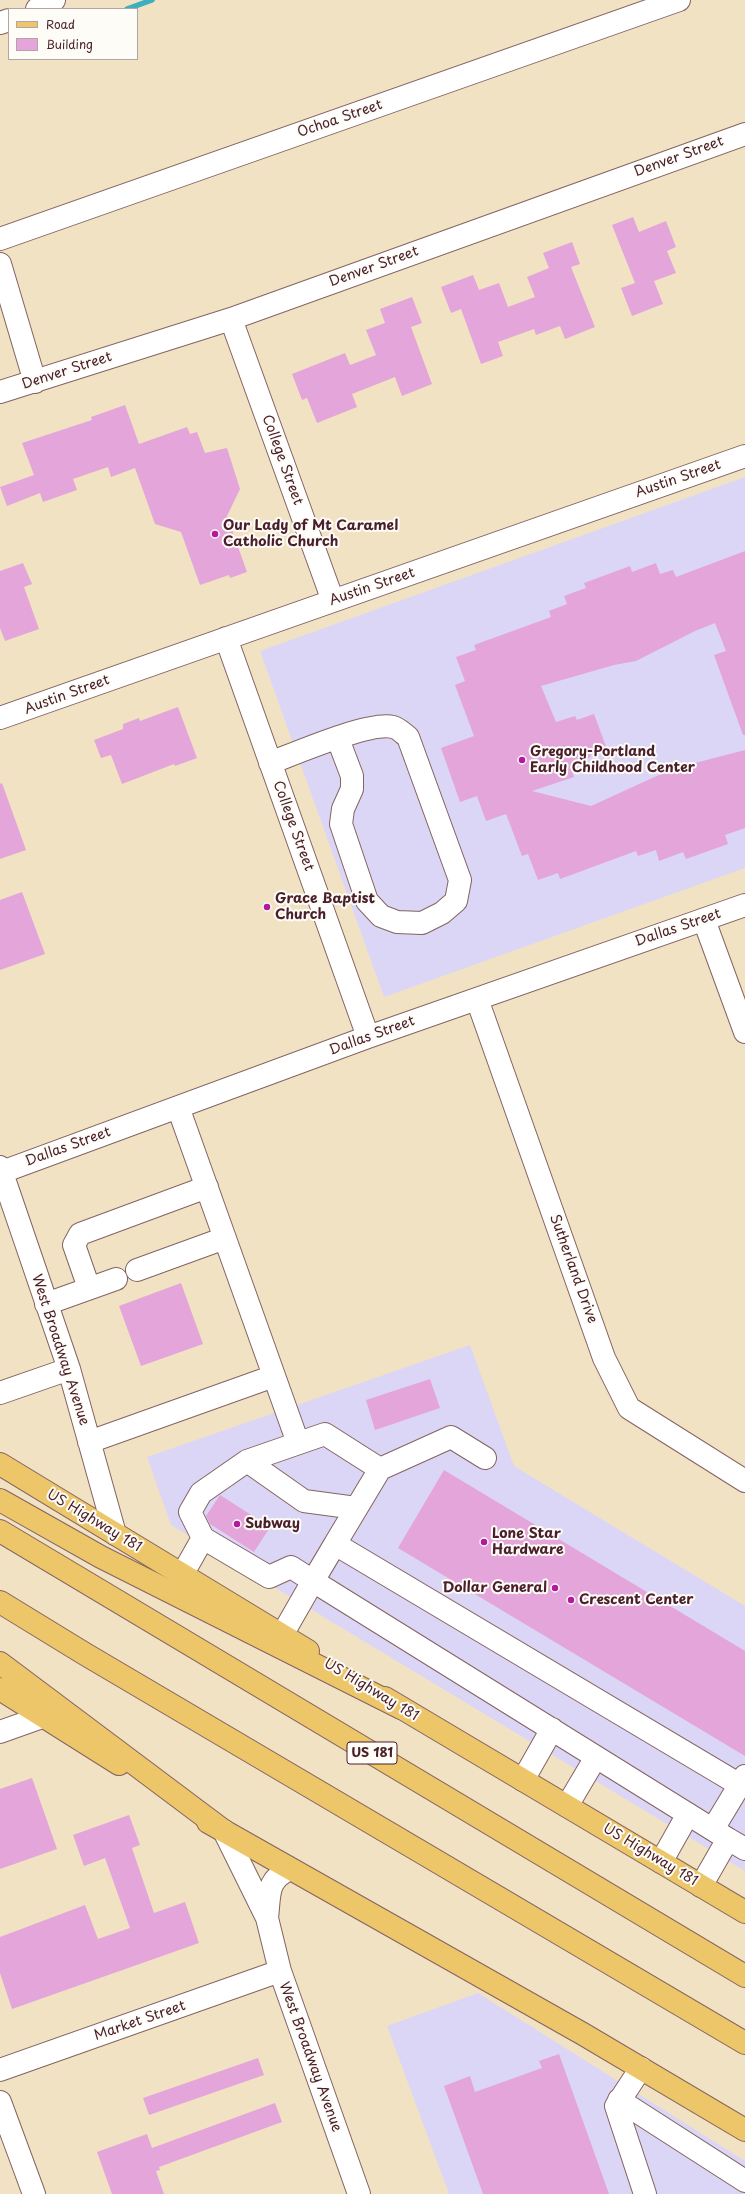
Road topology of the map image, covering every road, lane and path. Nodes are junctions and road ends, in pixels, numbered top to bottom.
1 (54, 0) edge
2 (679, 0) edge
3 (39, 8) edge
4 (745, 134) edge
5 (0, 239) edge
6 (0, 264) edge
7 (231, 318) junction
8 (35, 382) junction
9 (0, 392) edge
10 (745, 456) edge
11 (333, 601) junction
12 (226, 638) junction
13 (0, 718) edge
14 (338, 738) junction
15 (270, 763) junction
16 (745, 905) edge
17 (704, 920) junction
18 (477, 999) junction
19 (745, 1032) edge
20 (368, 1037) junction
21 (178, 1107) junction
22 (1, 1170) edge
23 (206, 1187) junction
24 (225, 1238) junction
25 (138, 1270) dead end
26 (116, 1278) dead end
27 (89, 1288) junction
28 (46, 1304) junction
29 (69, 1369) junction
30 (274, 1376) junction
31 (0, 1393) edge
32 (89, 1442) junction
33 (298, 1444) junction
34 (485, 1458) dead end
35 (247, 1461) junction
36 (0, 1464) edge
37 (380, 1469) junction
38 (745, 1481) edge
39 (0, 1500) edge
40 (356, 1508) junction
41 (0, 1531) edge
42 (115, 1534) junction
43 (203, 1538) junction
44 (335, 1544) junction
45 (182, 1575) junction
46 (313, 1581) junction
47 (0, 1602) edge
48 (282, 1635) junction
49 (0, 1662) edge
50 (0, 1689) edge
51 (401, 1708) junction
52 (45, 1716) junction
53 (552, 1729) junction
54 (0, 1732) edge
55 (596, 1757) junction
56 (524, 1780) junction
57 (742, 1781) edge
58 (567, 1806) junction
59 (688, 1814) junction
60 (224, 1831) junction
61 (729, 1839) edge
62 (661, 1862) junction
63 (290, 1869) junction
64 (701, 1886) junction
65 (745, 1912) edge
66 (267, 1918) junction
67 (280, 1972) junction
68 (745, 1976) edge
69 (745, 2043) edge
70 (641, 2068) junction
71 (0, 2070) edge
72 (619, 2100) junction
73 (0, 2102) edge
74 (745, 2130) edge
75 (745, 2181) edge
76 (34, 2194) edge
77 (359, 2194) edge
78 (645, 2194) edge

1 - 3 street
2 - 5 street, Ochoa Street
4 - 7 street, Denver Street
6 - 8 street
7 - 8 street, Denver Street
7 - 11 street, College Street
8 - 9 street, Denver Street
10 - 11 street, Austin Street
11 - 12 street, Austin Street
12 - 13 street, Austin Street
12 - 15 street, College Street
14 - 14 street
14 - 15 street
15 - 20 street, College Street
16 - 17 street, Dallas Street
17 - 18 street, Dallas Street
17 - 19 street
18 - 20 street, Dallas Street
18 - 38 street, Sutherland Drive
20 - 21 street, Dallas Street
21 - 22 street, Dallas Street
21 - 23 street
22 - 28 street, West Broadway Avenue
23 - 24 street
23 - 27 street
24 - 25 street
24 - 30 street
26 - 27 street
27 - 28 street
28 - 29 street, West Broadway Avenue
29 - 31 street
29 - 32 street, West Broadway Avenue
30 - 32 street
30 - 33 street
32 - 42 street, West Broadway Avenue
33 - 35 street
33 - 37 street
34 - 37 street
35 - 40 street
35 - 43 street
36 - 42 main road, US Highway 181
37 - 40 street
39 - 51 main road
40 - 44 street
41 - 68 main road, US 181
42 - 45 main road, US Highway 181
43 - 45 street
43 - 46 street
44 - 46 street
44 - 57 street
45 - 48 main road, US Highway 181
46 - 48 street
46 - 53 street
47 - 69 main road
48 - 51 main road, US Highway 181
49 - 60 main road
50 - 52 main road
51 - 56 main road, US Highway 181
52 - 54 street
52 - 60 main road
53 - 55 street
53 - 56 street
55 - 58 street
55 - 59 street
56 - 58 main road, US Highway 181
57 - 61 street
58 - 62 main road, US Highway 181
59 - 61 street
59 - 62 street
60 - 63 main road
60 - 66 street, West Broadway Avenue
61 - 64 street
62 - 64 main road, US Highway 181
63 - 66 street, West Broadway Avenue
63 - 70 main road
64 - 65 main road, US Highway 181
66 - 67 street, West Broadway Avenue
67 - 71 street, Market Street
67 - 77 street, West Broadway Avenue
70 - 72 street
70 - 74 main road
72 - 75 street
72 - 78 street
73 - 76 street

